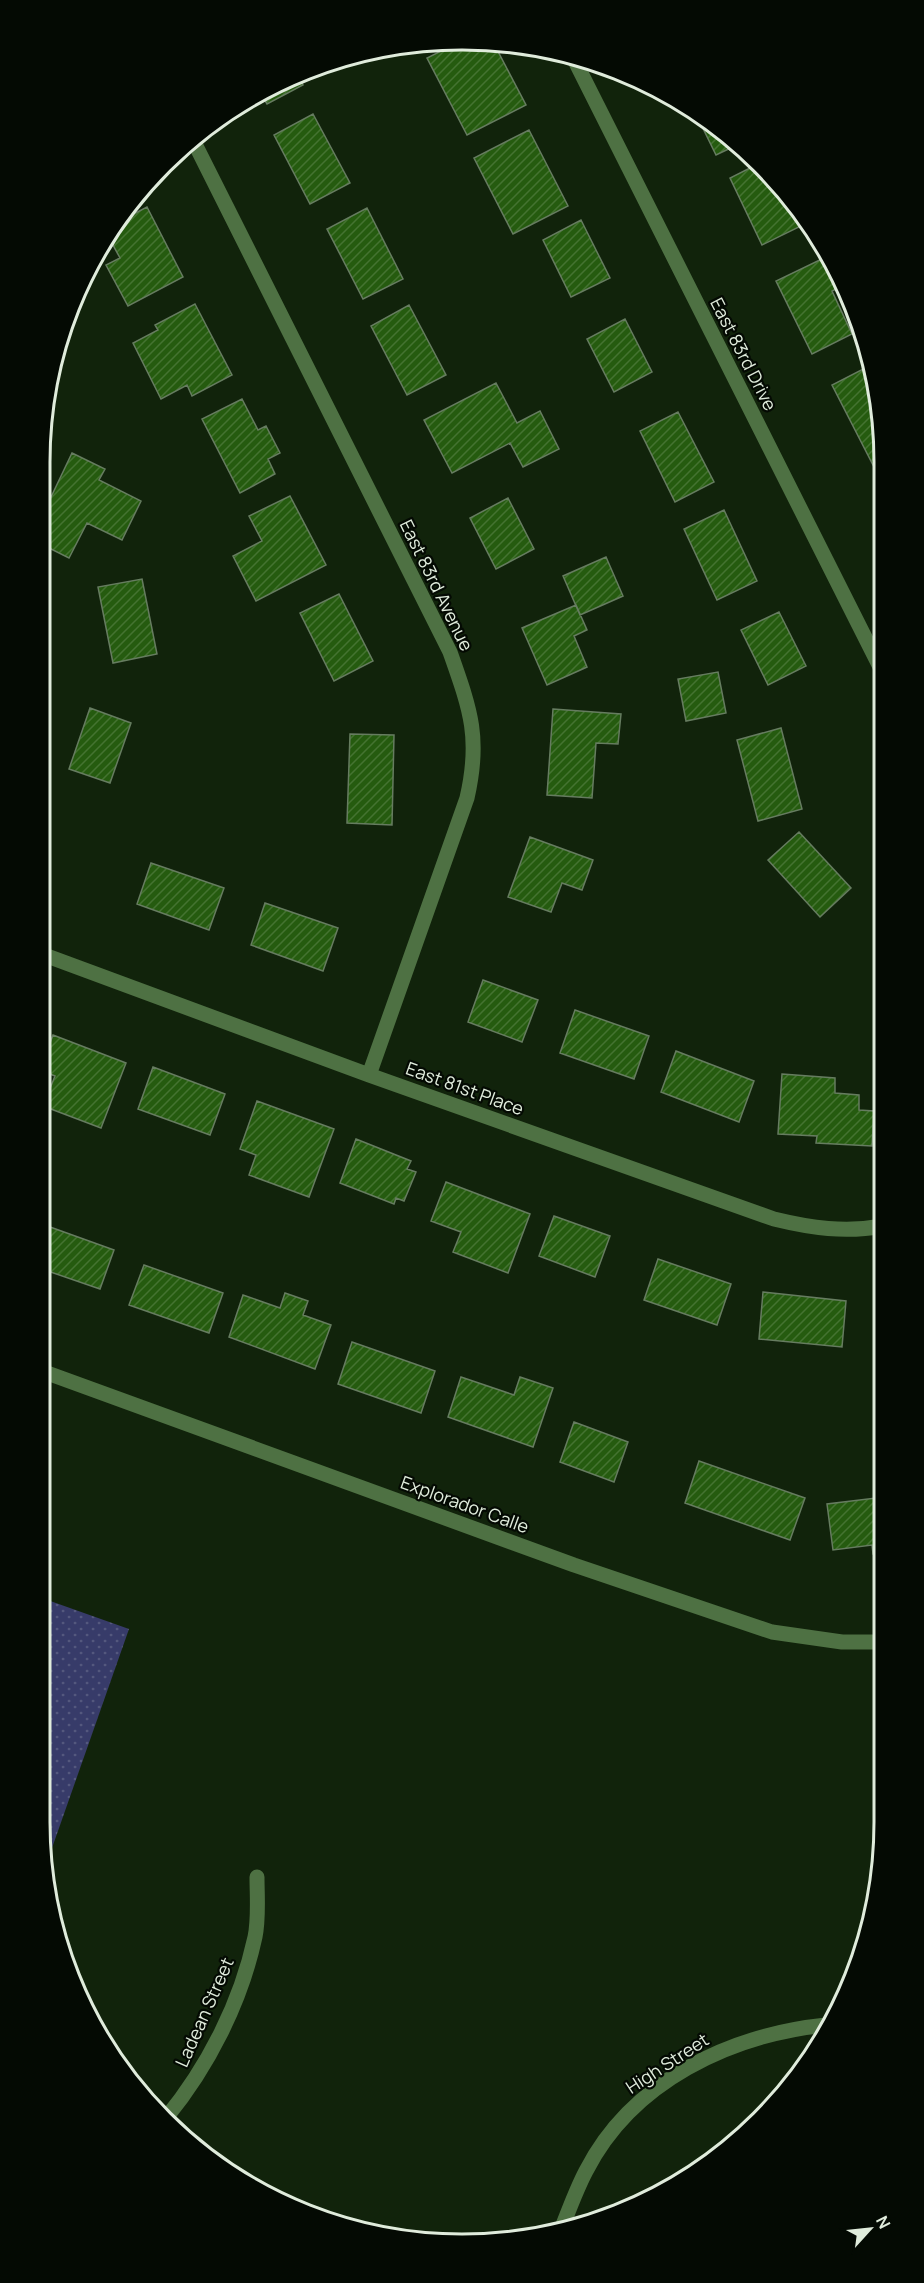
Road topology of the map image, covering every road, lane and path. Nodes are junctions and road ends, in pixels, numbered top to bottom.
1 (578, 66) edge
2 (196, 147) edge
3 (874, 655) edge
4 (50, 957) edge
5 (369, 1075) junction
6 (874, 1227) edge
7 (50, 1374) edge
8 (874, 1642) edge
9 (257, 1877) dead end
10 (820, 2026) edge
11 (170, 2113) edge
12 (565, 2220) edge

1 - 3 street, East 83rd Drive
2 - 5 street, East 83rd Avenue
4 - 5 street, East 81st Place
5 - 6 street, East 81st Place
7 - 8 street, Explorador Calle
9 - 11 street, Ladean Street
10 - 12 street, High Street

